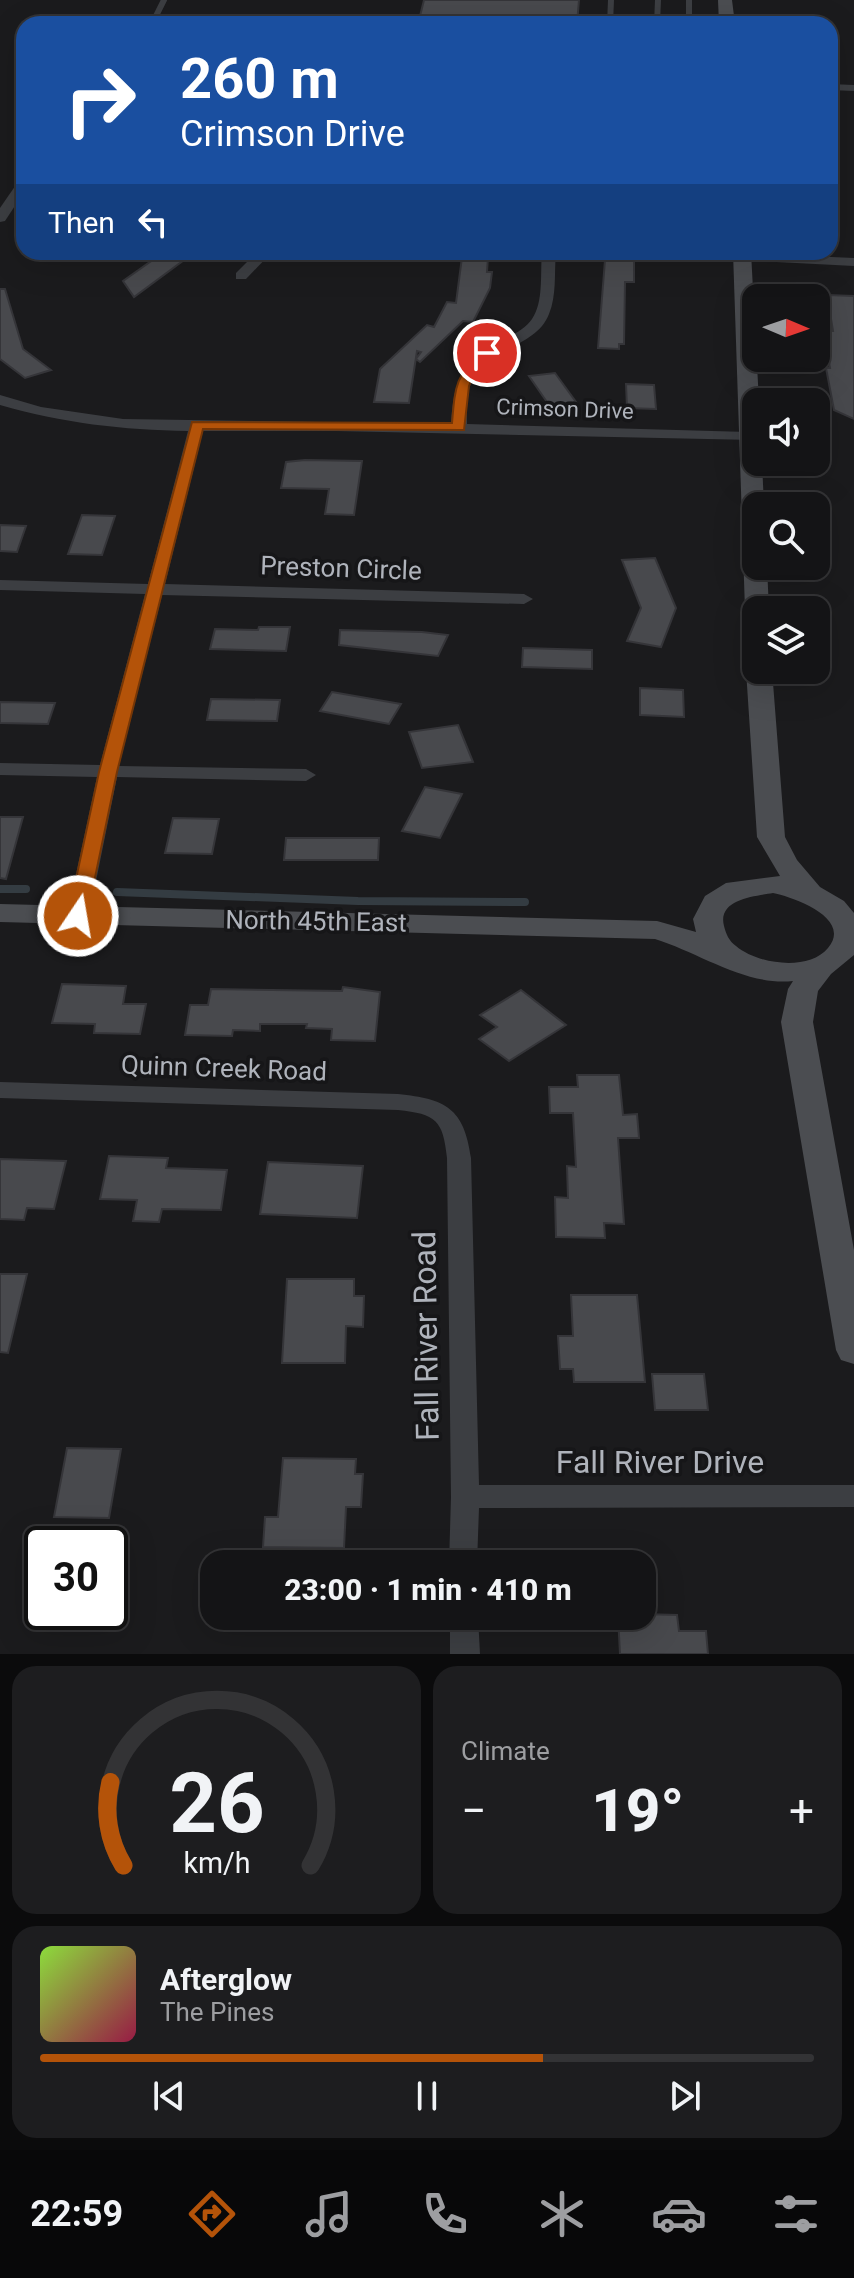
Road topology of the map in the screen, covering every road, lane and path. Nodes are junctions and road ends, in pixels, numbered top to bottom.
1 (16, 194) edge
2 (0, 218) edge
3 (257, 260) edge
4 (548, 260) edge
5 (742, 260) edge
6 (826, 260) edge
7 (854, 262) edge
8 (241, 276) dead end
9 (746, 388) edge
10 (0, 400) edge
11 (197, 425) junction
12 (459, 427) junction
13 (742, 437) edge
14 (750, 476) edge
15 (0, 585) edge
16 (157, 588) junction
17 (756, 596) edge
18 (524, 599) dead end
19 (760, 684) edge
20 (0, 769) edge
21 (108, 772) junction
22 (306, 775) dead end
23 (771, 837) junction
24 (739, 889) junction
25 (818, 897) junction
26 (713, 905) junction
27 (0, 913) edge
28 (854, 915) edge
29 (78, 916) junction
30 (631, 928) junction
31 (837, 958) edge
32 (740, 964) junction
33 (797, 1022) junction
34 (0, 1090) edge
35 (444, 1112) joint
36 (854, 1350) edge
37 (854, 1496) edge
38 (465, 1497) junction
39 (463, 1550) edge
40 (464, 1630) edge
41 (465, 1654) edge

1 - 2 street
3 - 8 street
4 - 12 street
5 - 9 main road
6 - 7 street
10 - 11 street, Crimson Drive
11 - 12 street, Crimson Drive
11 - 16 street
12 - 13 street, Crimson Drive
14 - 17 main road
15 - 16 street, Preston Circle
16 - 18 street, Preston Circle
16 - 21 street
19 - 23 main road
20 - 21 street
21 - 22 street
21 - 29 street
23 - 24 main road
23 - 25 main road
24 - 25 main road
24 - 26 main road
25 - 28 main road
25 - 31 main road
26 - 30 main road, North 45th East
26 - 32 main road
27 - 29 main road, North 45th East
29 - 30 main road, North 45th East
30 - 32 main road, North 45th East
31 - 32 main road
31 - 33 main road
32 - 33 main road
33 - 36 main road
34 - 35 street, Quinn Creek Road
35 - 38 street, Fall River Road
37 - 38 street, Fall River Drive
38 - 39 street, Fall River Road
40 - 41 street

